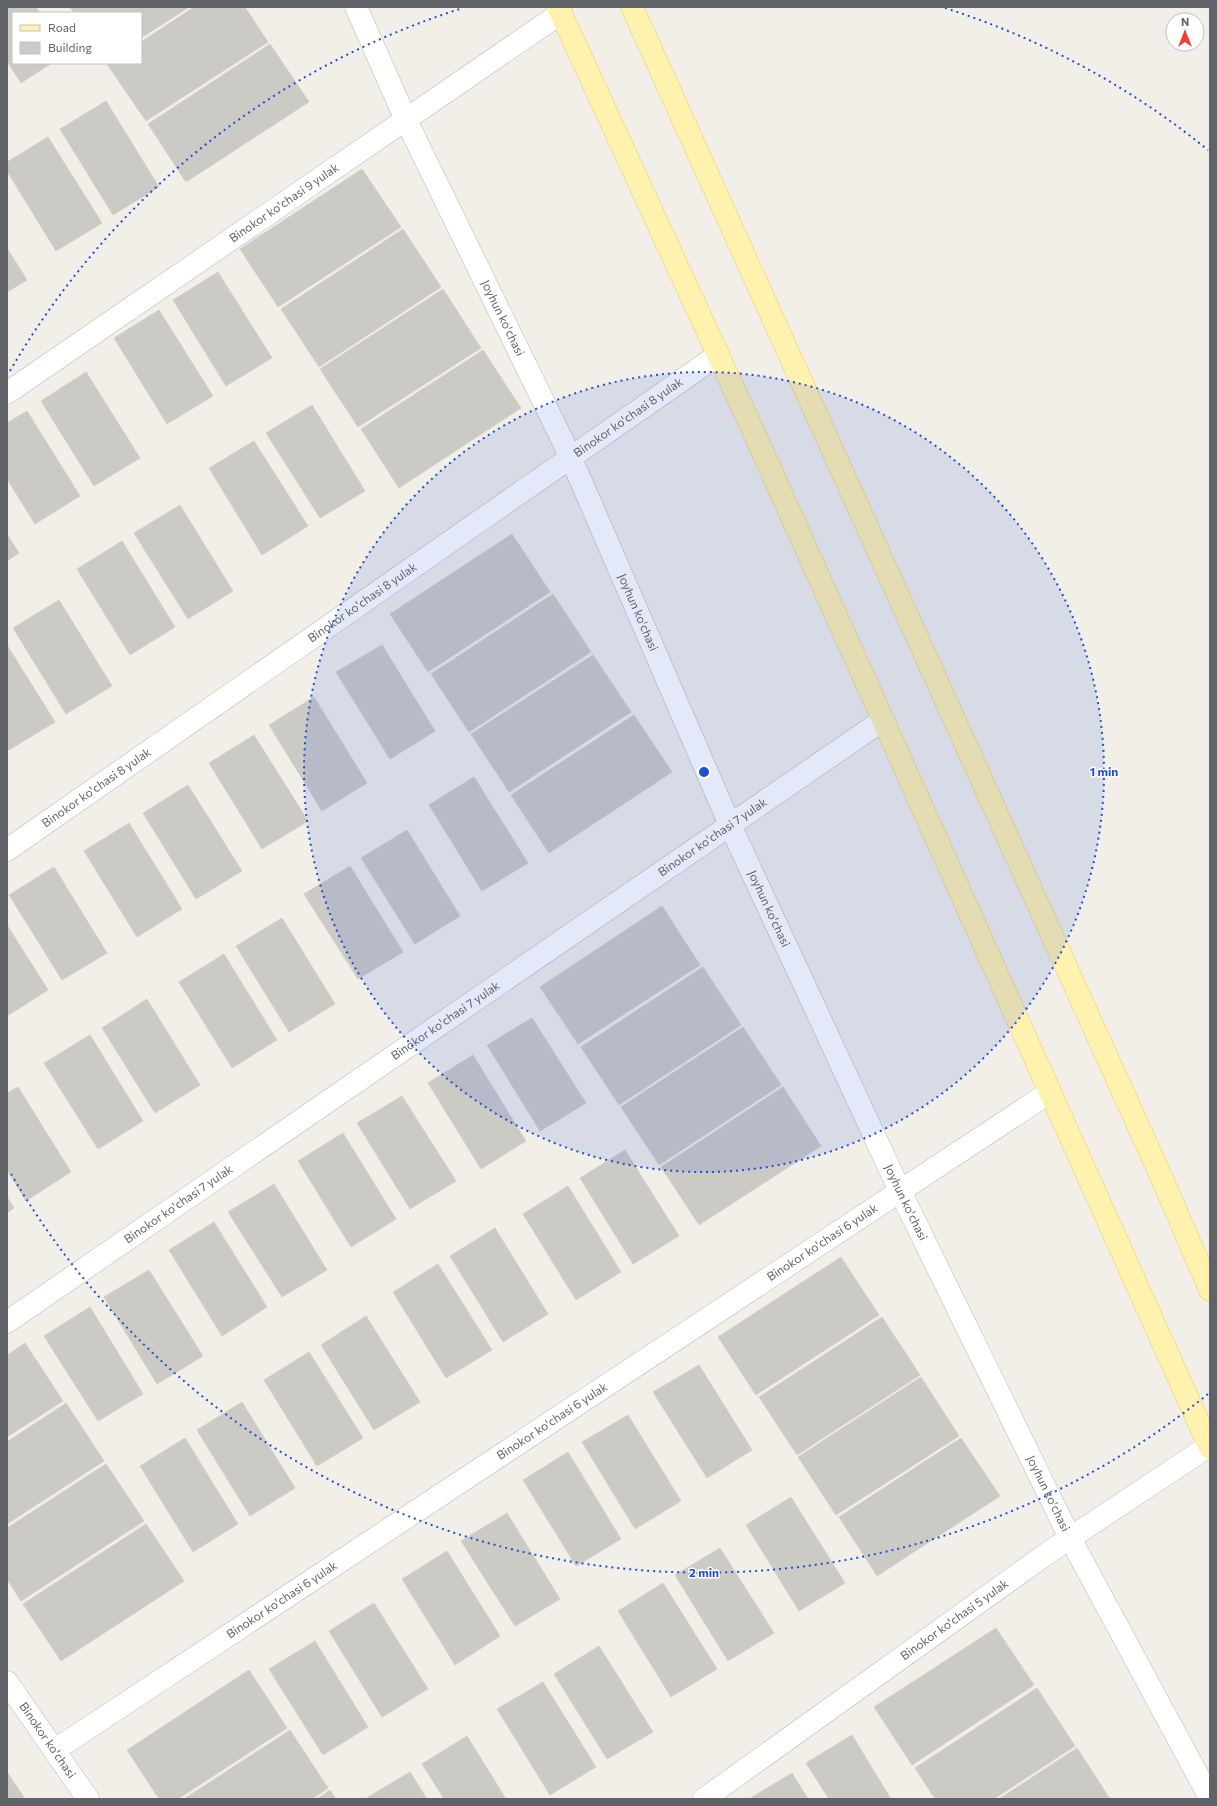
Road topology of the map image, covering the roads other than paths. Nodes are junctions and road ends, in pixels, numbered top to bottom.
1 (356, 7) edge
2 (632, 7) edge
3 (560, 10) edge
4 (406, 120) junction
5 (718, 356) junction
6 (7, 393) edge
7 (571, 458) junction
8 (883, 720) junction
9 (730, 825) junction
10 (7, 850) edge
11 (1050, 1092) junction
12 (900, 1191) junction
13 (1210, 1290) edge
14 (7, 1322) edge
15 (1210, 1447) edge
16 (1070, 1538) junction
17 (7, 1682) edge
18 (55, 1750) junction
19 (1210, 1798) edge
20 (88, 1799) edge
21 (704, 1799) edge

1 - 4 street, Joyhun ko'chasi
2 - 13 main road
3 - 4 street, Binokor ko'chasi 9 yulak
3 - 5 main road
4 - 6 street, Binokor ko'chasi 9 yulak
4 - 7 street, Joyhun ko'chasi
5 - 7 street, Binokor ko'chasi 8 yulak
5 - 8 main road
7 - 9 street, Joyhun ko'chasi
7 - 10 street, Binokor ko'chasi 8 yulak
8 - 9 street, Binokor ko'chasi 7 yulak
8 - 11 main road
9 - 12 street, Joyhun ko'chasi
9 - 14 street, Binokor ko'chasi 7 yulak
11 - 12 street, Binokor ko'chasi 6 yulak
11 - 15 main road
12 - 16 street, Joyhun ko'chasi
12 - 18 street, Binokor ko'chasi 6 yulak
15 - 16 street, Binokor ko'chasi 5 yulak
16 - 19 street, Joyhun ko'chasi
16 - 21 street, Binokor ko'chasi 5 yulak
17 - 18 street, Binokor ko'chasi
18 - 20 street, Binokor ko'chasi

